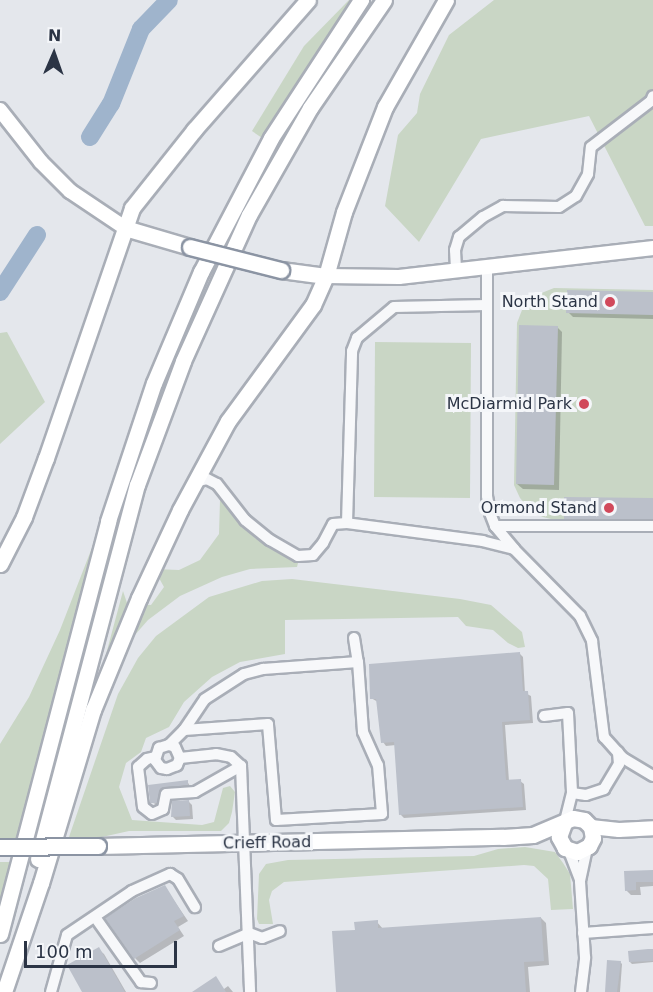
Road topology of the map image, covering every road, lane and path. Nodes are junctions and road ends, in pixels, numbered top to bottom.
1 (308, 0) edge
2 (362, 0) edge
3 (384, 0) edge
4 (446, 0) edge
5 (653, 96) edge
6 (0, 110) edge
7 (125, 228) junction
8 (653, 248) edge
9 (487, 267) junction
10 (456, 269) junction
11 (326, 276) junction
12 (487, 305) junction
13 (195, 482) junction
14 (347, 523) junction
15 (495, 526) junction
16 (653, 526) edge
17 (514, 549) junction
18 (0, 564) edge
19 (354, 638) dead end
20 (358, 662) junction
21 (544, 716) dead end
22 (184, 730) junction
23 (169, 745) junction
24 (618, 752) junction
25 (155, 758) junction
26 (180, 758) junction
27 (241, 766) junction
28 (653, 776) edge
29 (572, 793) junction
30 (565, 822) junction
31 (587, 823) junction
32 (653, 828) edge
33 (619, 830) junction
34 (533, 835) junction
35 (246, 843) junction
36 (589, 846) junction
37 (0, 847) edge
38 (566, 848) junction
39 (580, 881) junction
40 (195, 907) dead end
41 (94, 917) junction
42 (653, 928) edge
43 (280, 931) dead end
44 (249, 933) junction
45 (583, 933) junction
46 (0, 934) edge
47 (219, 946) dead end
48 (151, 983) dead end
49 (3, 992) edge
50 (51, 992) edge
51 (250, 992) edge
52 (581, 992) edge

1 - 7 highway
2 - 46 highway
3 - 49 highway
4 - 11 highway
5 - 10 street
6 - 7 main road
7 - 11 highway, bridge
7 - 18 highway
8 - 9 main road
9 - 10 main road
9 - 12 street
10 - 11 main road
11 - 13 highway
12 - 14 street
12 - 15 street
13 - 14 street
13 - 49 highway
14 - 17 street
15 - 16 street
15 - 17 street
17 - 24 street
19 - 20 street
20 - 22 street
20 - 22 street
21 - 29 street
22 - 23 street
23 - 25 street
23 - 26 street
24 - 28 street
24 - 29 street
25 - 26 street
25 - 27 street
26 - 27 street
27 - 35 street
29 - 30 street
29 - 31 street
30 - 31 highway
30 - 34 highway, Crieff Road
30 - 38 highway
31 - 33 main road
31 - 36 highway
32 - 33 main road
33 - 36 main road
34 - 35 highway, Crieff Road
34 - 38 highway, Crieff Road
35 - 37 highway, Crieff Road, bridge
35 - 44 street
36 - 38 highway
36 - 39 street
38 - 39 street
39 - 45 street
40 - 41 street
41 - 48 street
41 - 50 street
42 - 45 street
43 - 44 street
44 - 47 street
44 - 51 street
45 - 52 street

